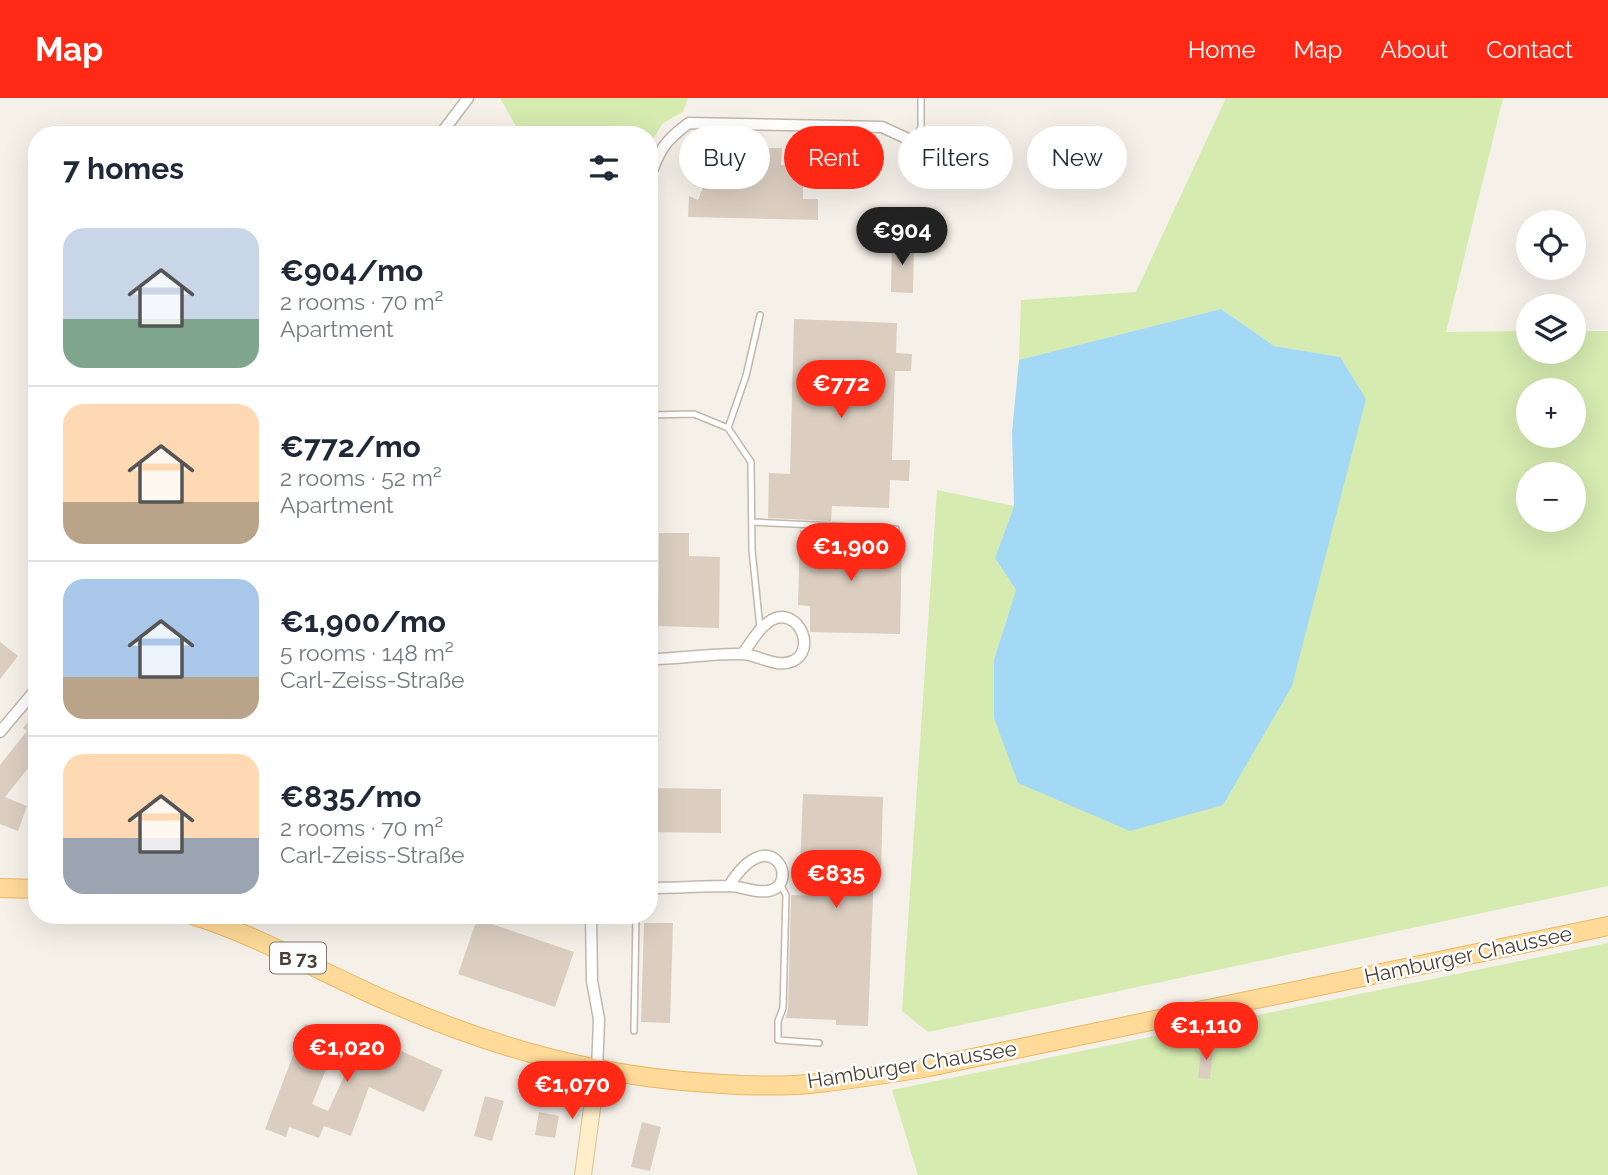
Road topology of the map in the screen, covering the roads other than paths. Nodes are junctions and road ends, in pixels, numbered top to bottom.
1 (468, 98) edge
2 (921, 98) edge
3 (447, 126) edge
4 (921, 126) edge
5 (898, 135) edge
6 (658, 155) edge
7 (760, 315) dead end
8 (658, 415) edge
9 (728, 428) junction
10 (752, 522) junction
11 (896, 528) dead end
12 (759, 631) junction
13 (743, 653) junction
14 (658, 659) edge
15 (28, 699) edge
16 (0, 732) edge
17 (780, 884) junction
18 (729, 886) junction
19 (0, 888) edge
20 (28, 888) edge
21 (658, 888) edge
22 (216, 924) edge
23 (591, 924) edge
24 (636, 924) edge
25 (1608, 926) edge
26 (634, 1031) dead end
27 (819, 1043) dead end
28 (597, 1071) junction
29 (583, 1175) edge

1 - 3 street
2 - 4 lane
5 - 6 street
7 - 9 lane
8 - 9 lane
9 - 10 lane
10 - 11 lane
10 - 12 lane
12 - 13 street
12 - 13 street
13 - 14 street
15 - 16 street
17 - 18 street
17 - 18 street
17 - 27 lane
18 - 21 street
19 - 20 main road
22 - 28 main road, Hamburger Chaussee / B 73
23 - 28 street
24 - 26 lane
25 - 28 main road, Hamburger Chaussee / B 73
28 - 29 street

